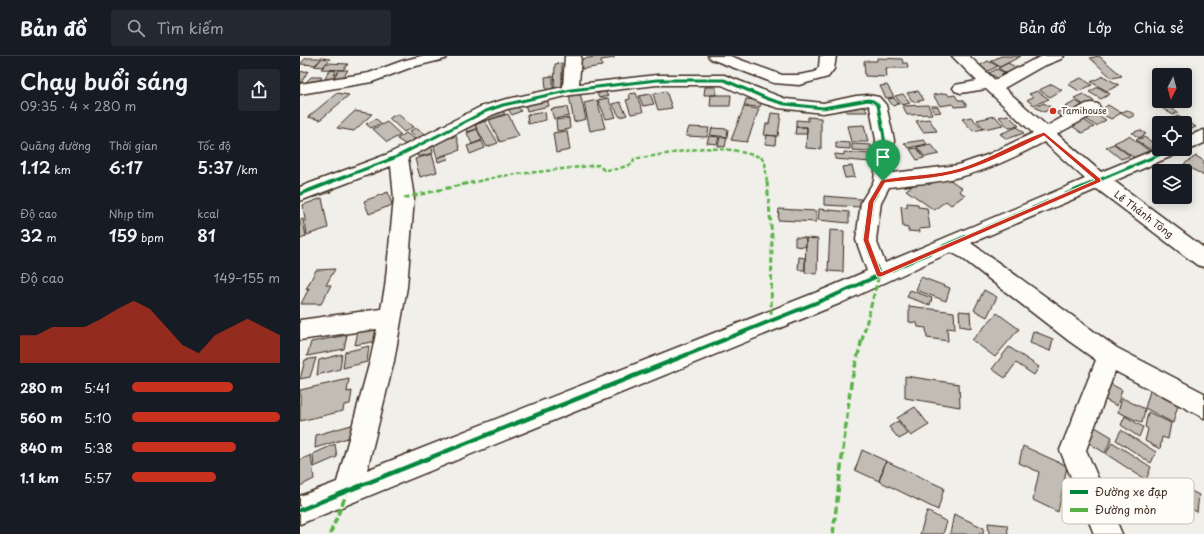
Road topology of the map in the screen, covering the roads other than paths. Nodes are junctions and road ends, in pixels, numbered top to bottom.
1 (440, 56) edge
2 (573, 56) edge
3 (716, 56) edge
4 (828, 56) edge
5 (960, 56) edge
6 (1056, 56) edge
7 (991, 86) junction
8 (961, 88) dead end
9 (300, 89) edge
10 (571, 90) junction
11 (1092, 108) dead end
12 (1044, 134) junction
13 (1204, 136) edge
14 (1192, 141) edge
15 (399, 155) junction
16 (1156, 156) edge
17 (1099, 180) junction
18 (883, 181) junction
19 (300, 194) edge
20 (951, 243) junction
21 (1204, 259) edge
22 (879, 275) junction
23 (390, 317) junction
24 (300, 330) edge
25 (1109, 356) junction
26 (1204, 406) edge
27 (1085, 478) edge
28 (348, 490) junction
29 (300, 510) edge
30 (1104, 524) edge
31 (1108, 534) edge

1 - 9 street
2 - 10 street
3 - 4 street
5 - 7 street, Lê Thánh Tông
6 - 7 street
7 - 8 street
7 - 12 street, Lê Thánh Tông
10 - 15 street
10 - 18 street
11 - 12 street
12 - 17 street, Lê Thánh Tông
12 - 18 street
13 - 14 street
15 - 19 street
15 - 23 street
16 - 17 street
17 - 20 street
17 - 21 street, Lê Thánh Tông
18 - 22 street
20 - 22 street
20 - 25 street
22 - 28 street
23 - 24 street
23 - 28 street
25 - 26 street
25 - 27 street
28 - 29 street
30 - 31 street

